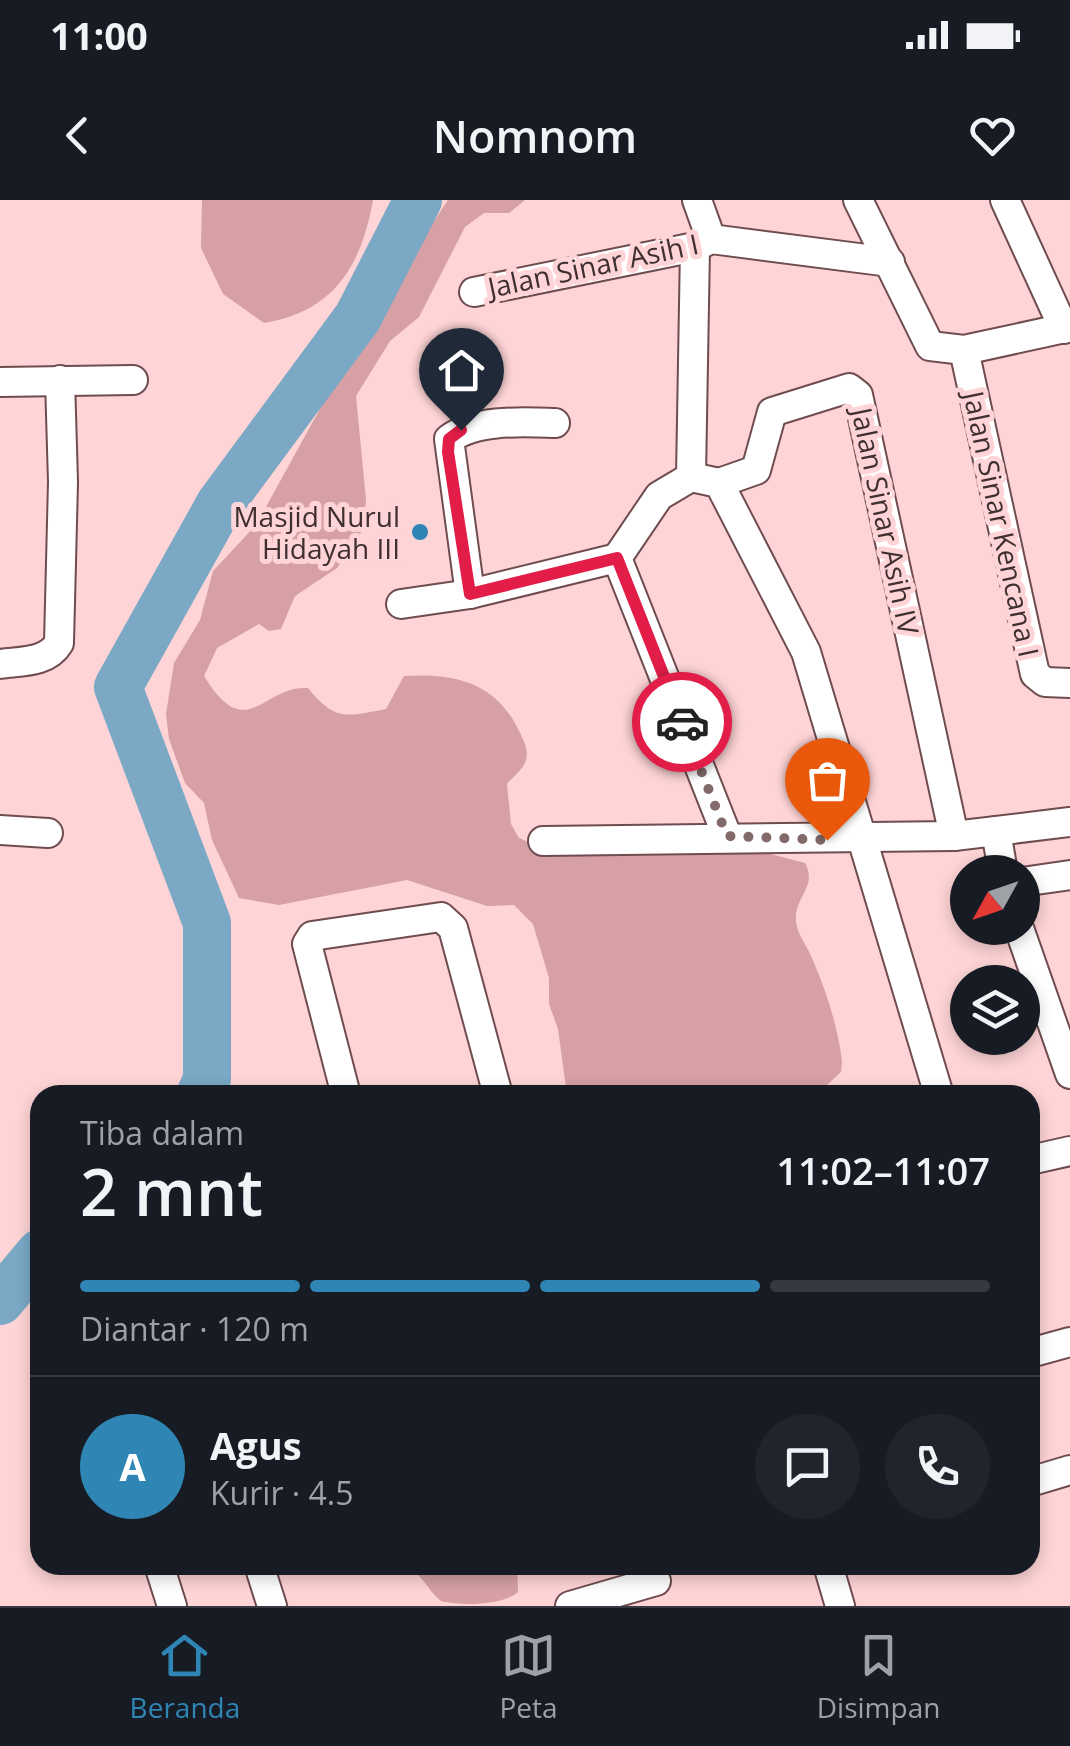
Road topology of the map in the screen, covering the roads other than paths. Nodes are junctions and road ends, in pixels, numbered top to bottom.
1 (697, 200) edge
2 (858, 200) edge
3 (1004, 200) edge
4 (703, 243) junction
5 (890, 262) junction
6 (474, 292) dead end
7 (1067, 328) edge
8 (964, 350) junction
9 (60, 380) junction
10 (133, 380) dead end
11 (0, 382) edge
12 (556, 423) dead end
13 (691, 478) junction
14 (719, 484) junction
15 (617, 558) junction
16 (470, 594) junction
17 (401, 604) dead end
18 (0, 664) edge
19 (1063, 684) edge
20 (1070, 822) edge
21 (0, 830) edge
22 (996, 831) junction
23 (48, 833) dead end
24 (727, 836) junction
25 (954, 836) junction
26 (860, 839) junction
27 (543, 841) dead end
28 (1000, 855) edge
29 (1070, 876) edge
30 (1040, 880) edge
31 (1028, 945) edge
32 (1060, 1007) edge
33 (1070, 1074) edge
34 (343, 1085) edge
35 (495, 1085) edge
36 (936, 1085) edge
37 (1070, 1151) edge
38 (1040, 1158) edge
39 (1070, 1342) edge
40 (1040, 1350) edge
41 (1070, 1470) edge
42 (1040, 1479) edge
43 (162, 1575) edge
44 (262, 1575) edge
45 (831, 1575) edge
46 (657, 1584) edge
47 (172, 1606) edge
48 (272, 1606) edge
49 (570, 1606) edge
50 (840, 1606) edge

1 - 4 street
2 - 5 street
3 - 7 street
4 - 5 street, Jalan Sinar Asih I
4 - 6 street, Jalan Sinar Asih I
4 - 13 street
5 - 8 street
7 - 8 street
8 - 19 street, Jalan Sinar Kencana I
9 - 10 street
9 - 11 street
9 - 18 street
12 - 16 street
13 - 14 street
13 - 15 street
14 - 25 street, Jalan Sinar Asih IV
14 - 26 street
15 - 16 street
15 - 24 street
16 - 17 street
20 - 22 street
21 - 23 street
22 - 25 street
22 - 28 street
24 - 26 street
24 - 27 street
25 - 26 street
26 - 36 street
29 - 30 street
31 - 32 street
32 - 33 street
34 - 35 street
37 - 38 street
39 - 40 street
41 - 42 street
43 - 47 street
44 - 48 street
45 - 50 street
46 - 49 street

